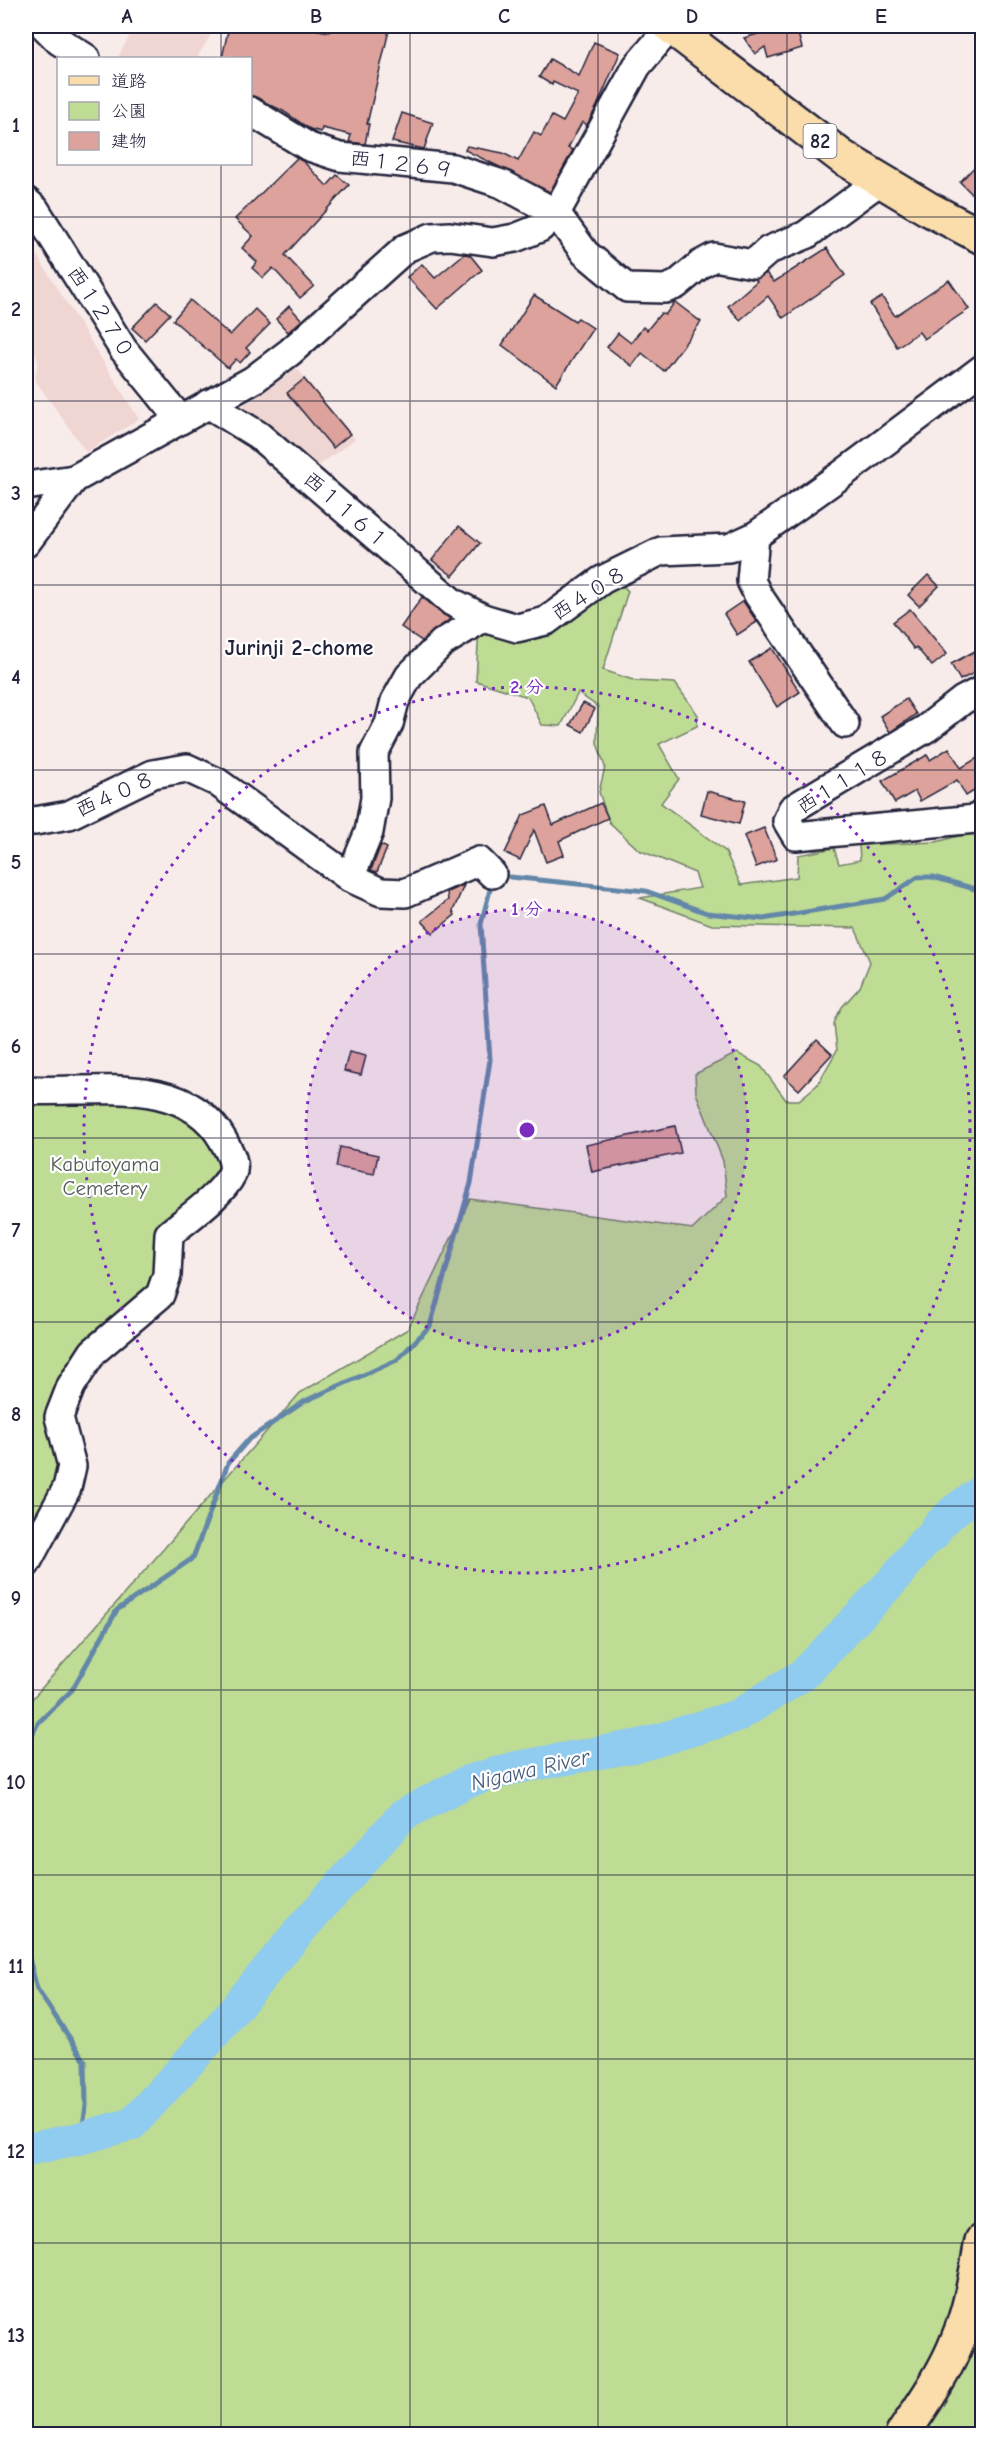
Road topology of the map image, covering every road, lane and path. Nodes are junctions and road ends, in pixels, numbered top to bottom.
1 (44, 26) edge
2 (670, 26) edge
3 (84, 57) edge
4 (252, 112) edge
5 (880, 180) junction
6 (26, 201) edge
7 (556, 213) junction
8 (982, 237) edge
9 (982, 369) edge
10 (208, 404) junction
11 (180, 419) junction
12 (74, 479) junction
13 (26, 486) edge
14 (755, 536) junction
15 (26, 543) edge
16 (483, 618) junction
17 (982, 690) edge
18 (845, 724) dead end
19 (982, 814) edge
20 (26, 820) edge
21 (492, 874) dead end
22 (350, 878) junction
23 (26, 1090) edge
24 (26, 1564) edge
25 (982, 2241) edge
26 (903, 2434) edge

1 - 3 street
2 - 5 main road, 82
2 - 7 street
4 - 7 street, 西１２６９
5 - 7 street
5 - 8 main road, 82
6 - 11 street, 西１２７０
7 - 10 street
9 - 14 street, 西４０８
10 - 11 street
10 - 16 street, 西１１６１
11 - 12 street
12 - 13 street
12 - 15 street
14 - 16 street, 西４０８
14 - 18 street
16 - 22 street
17 - 19 street, 西１１１８
20 - 22 street, 西４０８
21 - 22 street, 西４０８
23 - 24 street
25 - 26 main road

